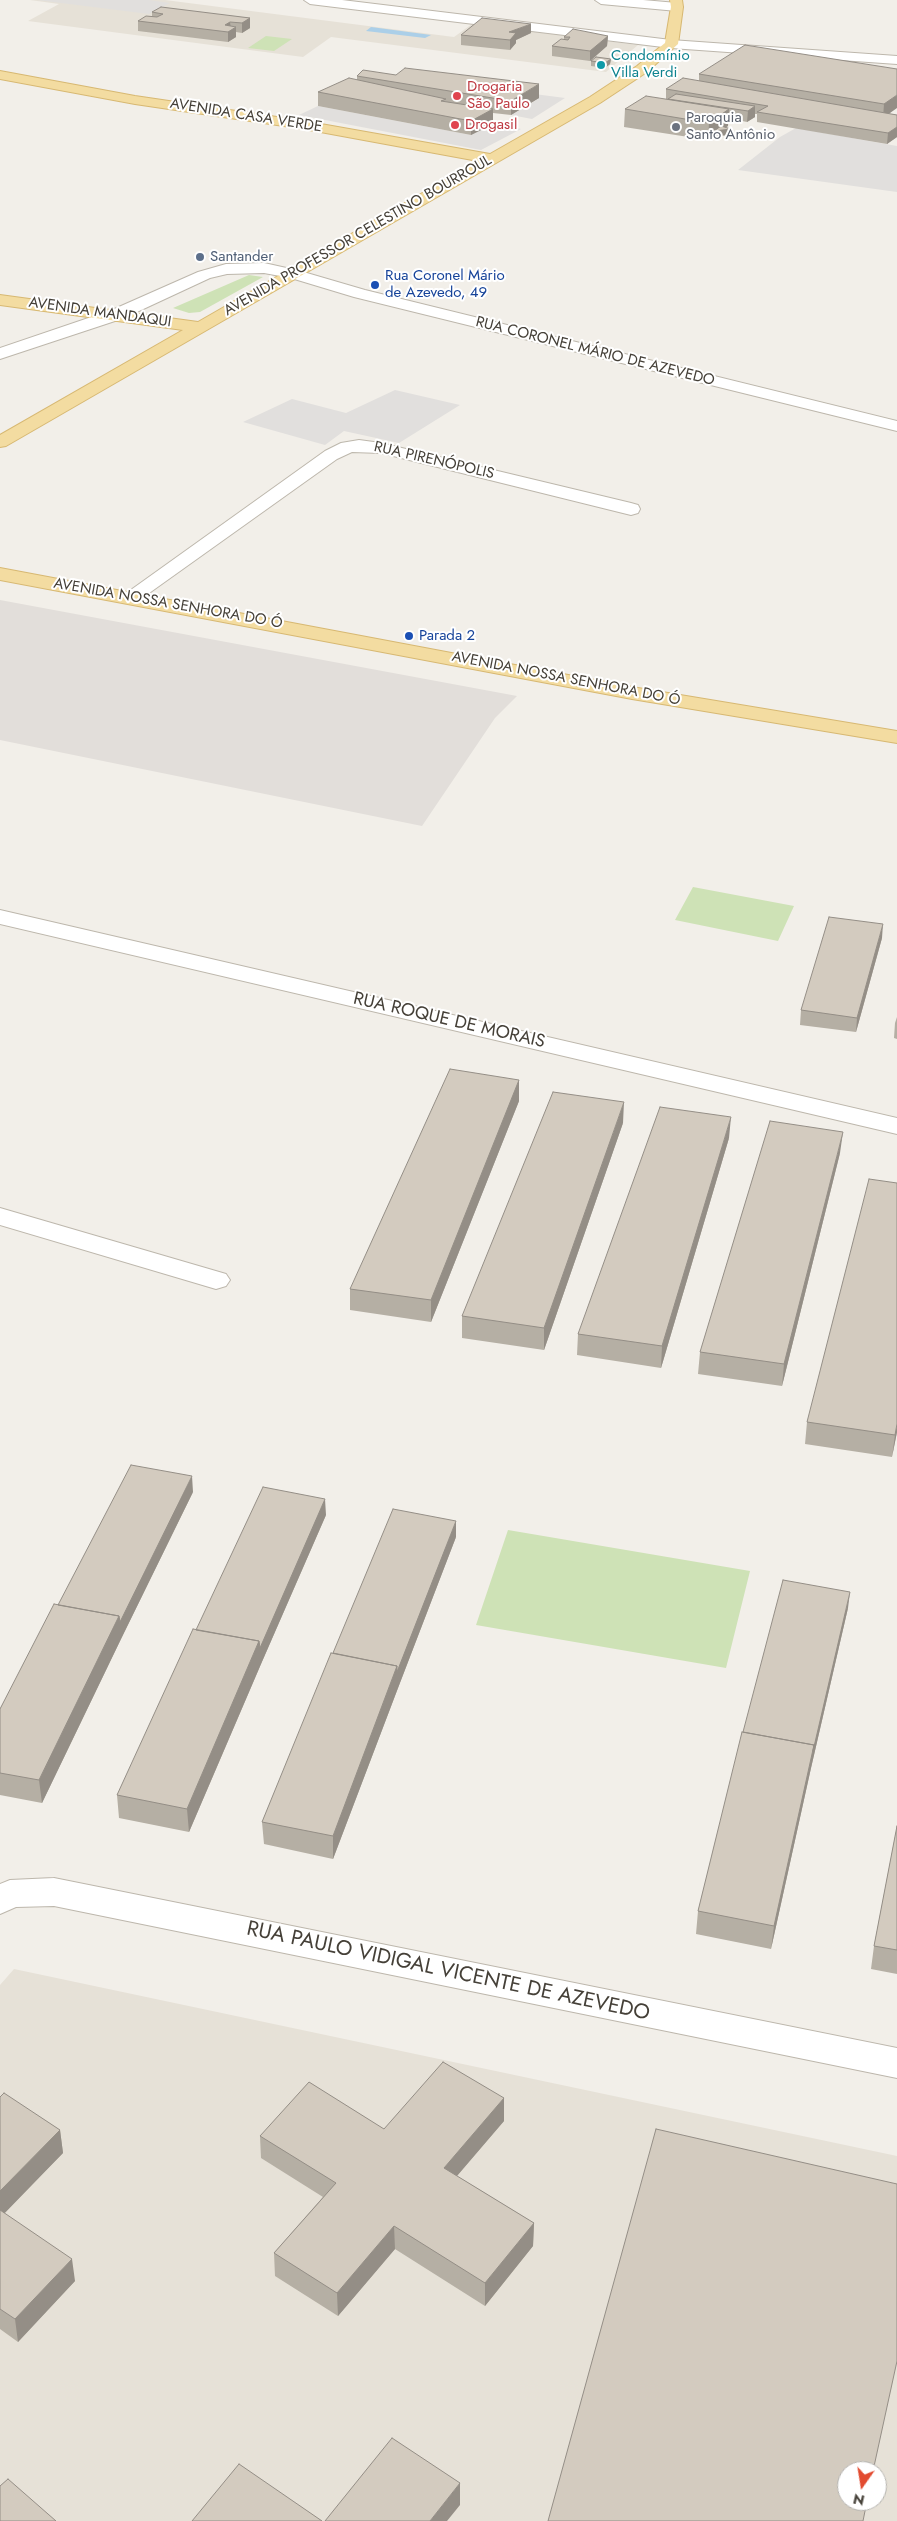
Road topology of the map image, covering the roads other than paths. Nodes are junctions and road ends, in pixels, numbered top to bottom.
1 (310, 0) edge
2 (601, 0) edge
3 (676, 4) edge
4 (671, 44) junction
5 (897, 60) edge
6 (0, 75) edge
7 (492, 159) junction
8 (294, 274) junction
9 (0, 300) edge
10 (118, 314) junction
11 (201, 328) junction
12 (0, 354) edge
13 (897, 426) edge
14 (0, 442) edge
15 (631, 509) dead end
16 (0, 574) edge
17 (131, 597) junction
18 (897, 738) edge
19 (0, 917) edge
20 (897, 1126) edge
21 (0, 1216) edge
22 (216, 1280) dead end
23 (0, 1900) edge
24 (897, 2063) edge

1 - 4 street
2 - 3 street
3 - 4 main road
4 - 5 street
4 - 7 main road, AVENIDA PROFESSOR CELESTINO BOURROUL
6 - 7 main road, AVENIDA CASA VERDE
7 - 8 main road, AVENIDA PROFESSOR CELESTINO BOURROUL
8 - 10 street, RUA CORONEL MÁRIO DE AZEVEDO
8 - 11 main road, AVENIDA PROFESSOR CELESTINO BOURROUL
8 - 13 street, RUA CORONEL MÁRIO DE AZEVEDO
9 - 10 main road, AVENIDA MANDAQUI
10 - 11 main road, AVENIDA MANDAQUI
10 - 12 street, RUA CORONEL MÁRIO DE AZEVEDO
11 - 14 main road, AVENIDA PROFESSOR CELESTINO BOURROUL
15 - 17 street, RUA PIRENÓPOLIS
16 - 17 main road, AVENIDA NOSSA SENHORA DO Ó
17 - 18 main road, AVENIDA NOSSA SENHORA DO Ó
19 - 20 street, RUA ROQUE DE MORAIS
21 - 22 street
23 - 24 street, RUA PAULO VIDIGAL VICENTE DE AZEVEDO

